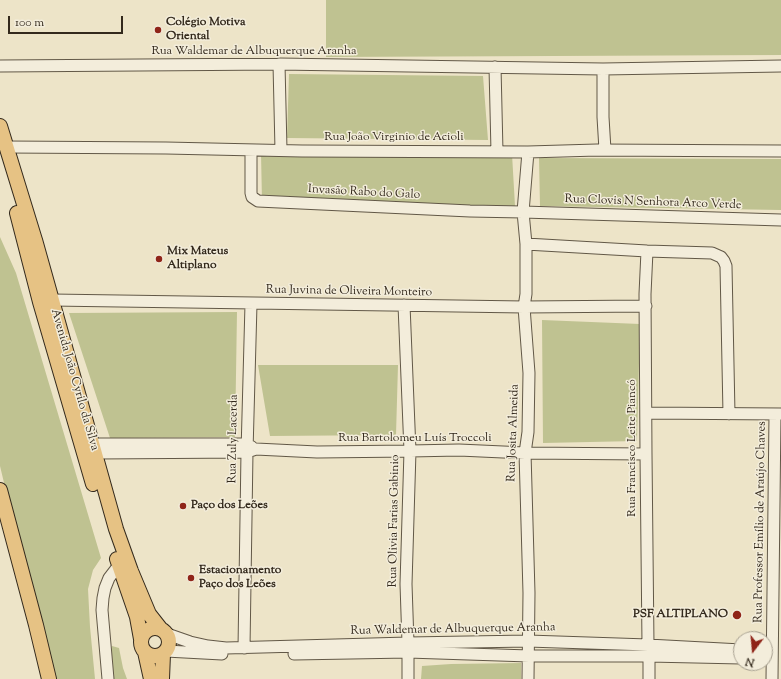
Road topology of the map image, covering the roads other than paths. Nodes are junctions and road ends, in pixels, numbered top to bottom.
1 (279, 64) junction
2 (0, 66) edge
3 (781, 66) edge
4 (495, 67) junction
5 (603, 69) junction
6 (0, 126) edge
7 (251, 150) junction
8 (281, 150) junction
9 (605, 150) junction
10 (3, 151) edge
11 (781, 151) edge
12 (497, 152) junction
13 (528, 152) junction
14 (523, 212) junction
15 (781, 220) edge
16 (526, 244) junction
17 (647, 251) junction
18 (52, 300) junction
19 (251, 304) junction
20 (404, 305) junction
21 (646, 306) junction
22 (524, 307) junction
23 (646, 413) junction
24 (729, 414) junction
25 (778, 414) edge
26 (93, 448) junction
27 (250, 448) junction
28 (410, 452) junction
29 (524, 453) junction
30 (646, 454) junction
31 (0, 490) edge
32 (119, 565) junction
33 (164, 631) junction
34 (772, 631) edge
35 (528, 641) junction
36 (143, 645) junction
37 (244, 648) junction
38 (408, 648) junction
39 (733, 650) edge
40 (649, 651) junction
41 (165, 652) junction
42 (529, 656) junction
43 (733, 657) edge
44 (50, 679) edge
45 (108, 679) edge
46 (151, 679) edge
47 (162, 679) edge
48 (408, 679) edge
49 (528, 679) edge
50 (649, 679) edge

1 - 2 street, Rua Waldemar de Albuquerque Aranha
1 - 4 street, Rua Waldemar de Albuquerque Aranha
1 - 8 street
3 - 5 street, Rua Waldemar de Albuquerque Aranha
4 - 5 street, Rua Waldemar de Albuquerque Aranha
4 - 12 street
5 - 9 street
6 - 10 main road, Avenida João Cyrilo da Silva
7 - 8 street, Rua João Virginio de Acioli
7 - 10 street, Rua João Virginio de Acioli
7 - 14 street, Invasão Rabo do Galo
8 - 12 street, Rua João Virginio de Acioli
9 - 11 street, Rua João Virginio de Acioli
9 - 13 street, Rua João Virginio de Acioli
10 - 18 main road, Avenida João Cyrilo da Silva
10 - 32 main road, Avenida João Cyrilo da Silva
12 - 13 street, Rua João Virginio de Acioli
13 - 14 street, Rua Josita Almeida
14 - 15 street, Rua Clovis N Senhora Arco Verde
14 - 16 street, Rua Josita Almeida
16 - 17 street
16 - 22 street, Rua Josita Almeida
17 - 21 street, Rua Francisco Leite Piancó
17 - 24 street
18 - 19 street, Rua Juvina de Oliveira Monteiro
18 - 26 main road, Avenida João Cyrilo da Silva
19 - 20 street, Rua Juvina de Oliveira Monteiro
19 - 27 street, Rua Zuly Lacerda
20 - 22 street, Rua Juvina de Oliveira Monteiro
20 - 28 street, Rua Olivia Farias Gabinio
21 - 22 street, Rua Juvina de Oliveira Monteiro
21 - 23 street, Rua Francisco Leite Piancó
22 - 29 street, Rua Josita Almeida
23 - 24 street
23 - 30 street, Rua Francisco Leite Piancó
24 - 25 street
25 - 34 street, Rua Professor Emílio de Araújo Chaves
26 - 27 street, Rua Bartolomeu Luís Troccoli
26 - 33 main road, Avenida João Cyrilo da Silva
27 - 28 street, Rua Bartolomeu Luís Troccoli
27 - 37 street, Rua Zuly Lacerda
28 - 29 street, Rua Bartolomeu Luís Troccoli
28 - 38 street, Rua Olivia Farias Gabinio
29 - 30 street, Rua Bartolomeu Luís Troccoli
29 - 35 street, Rua Josita Almeida
30 - 40 street, Rua Francisco Leite Piancó
31 - 44 main road
32 - 36 main road, Avenida João Cyrilo da Silva
32 - 45 street
33 - 36 main road
33 - 37 street, Rua Waldemar de Albuquerque Aranha
33 - 41 main road
35 - 38 street, Rua Waldemar de Albuquerque Aranha
35 - 40 street, Rua Waldemar de Albuquerque Aranha
35 - 42 street, Rua Josita Almeida
36 - 41 main road
36 - 46 main road, Avenida João Cyrilo da Silva
37 - 38 street, Rua Waldemar de Albuquerque Aranha
38 - 41 street
38 - 42 street
38 - 48 street, Rua Olivia Farias Gabinio
39 - 40 street, Rua Waldemar de Albuquerque Aranha
40 - 42 street
40 - 43 street
40 - 50 street, Rua Francisco Leite Piancó
41 - 47 main road
42 - 49 street, Rua Josita Almeida

